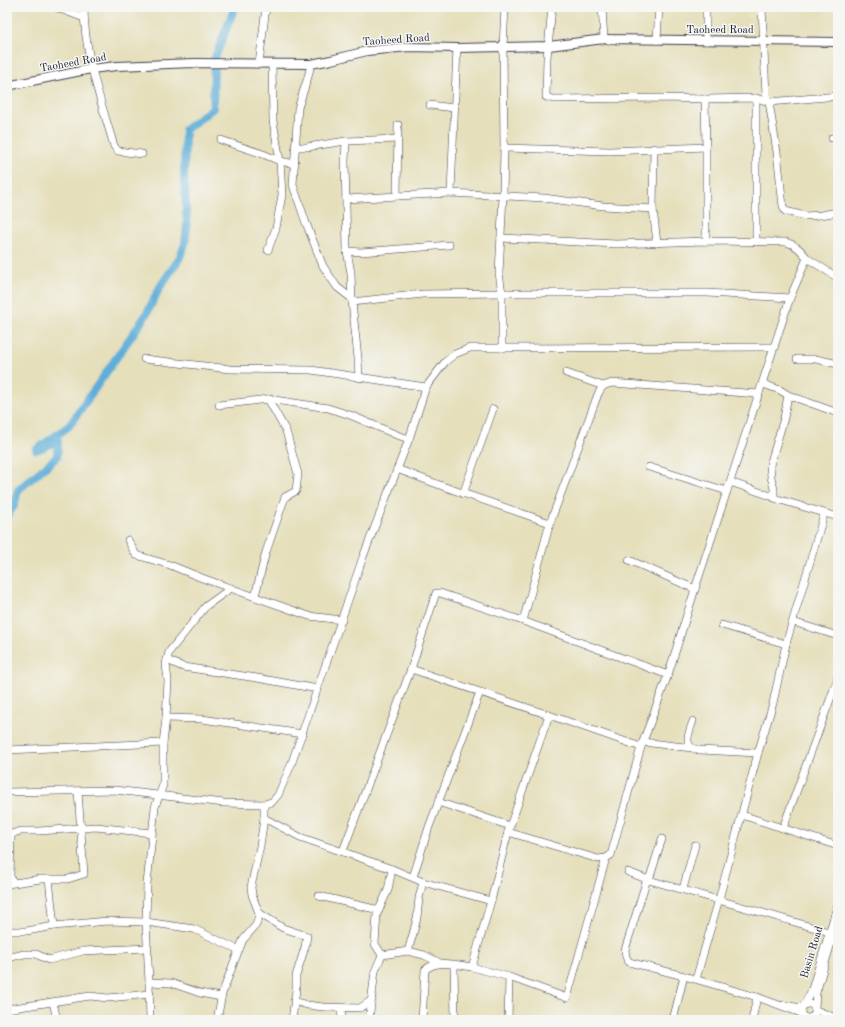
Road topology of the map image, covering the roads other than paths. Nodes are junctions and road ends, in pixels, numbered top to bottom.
1 (55, 7) edge
2 (84, 7) edge
3 (266, 7) edge
4 (505, 7) edge
5 (552, 7) edge
6 (602, 7) edge
7 (659, 7) edge
8 (706, 7) edge
9 (762, 7) edge
10 (84, 18) junction
11 (604, 39) junction
12 (657, 40) junction
13 (706, 41) junction
14 (764, 41) junction
15 (838, 42) edge
16 (549, 46) junction
17 (503, 47) junction
18 (457, 48) junction
19 (259, 64) junction
20 (272, 64) junction
21 (311, 64) junction
22 (91, 69) junction
23 (7, 86) edge
24 (838, 96) edge
25 (756, 98) junction
26 (705, 99) junction
27 (769, 102) junction
28 (430, 104) dead end
29 (454, 108) junction
30 (398, 125) dead end
31 (398, 139) junction
32 (221, 140) dead end
33 (346, 141) junction
34 (295, 147) junction
35 (706, 147) junction
36 (504, 148) junction
37 (654, 148) junction
38 (142, 154) dead end
39 (280, 161) junction
40 (295, 164) junction
41 (451, 193) junction
42 (397, 196) junction
43 (503, 196) junction
44 (346, 199) junction
45 (653, 209) junction
46 (838, 212) edge
47 (501, 238) junction
48 (706, 241) junction
49 (756, 242) junction
50 (657, 243) junction
51 (449, 245) dead end
52 (268, 250) dead end
53 (347, 251) junction
54 (807, 258) junction
55 (838, 278) edge
56 (502, 293) junction
57 (790, 298) junction
58 (352, 300) junction
59 (775, 347) junction
60 (502, 348) junction
61 (144, 359) dead end
62 (797, 359) dead end
63 (838, 364) edge
64 (566, 373) dead end
65 (359, 378) junction
66 (763, 384) junction
67 (603, 386) junction
68 (426, 387) junction
69 (759, 394) junction
70 (788, 396) junction
71 (268, 399) junction
72 (219, 405) dead end
73 (494, 409) dead end
74 (838, 413) edge
75 (408, 439) junction
76 (650, 467) dead end
77 (397, 469) junction
78 (730, 482) junction
79 (727, 491) junction
80 (463, 494) junction
81 (774, 497) junction
82 (824, 514) junction
83 (838, 517) edge
84 (550, 523) junction
85 (128, 540) dead end
86 (629, 560) dead end
87 (231, 588) junction
88 (695, 589) junction
89 (255, 596) junction
90 (342, 620) junction
91 (523, 621) junction
92 (793, 622) junction
93 (722, 625) dead end
94 (838, 636) edge
95 (786, 644) junction
96 (167, 660) junction
97 (411, 669) junction
98 (668, 676) junction
99 (838, 678) edge
100 (318, 689) junction
101 (480, 692) junction
102 (549, 715) junction
103 (166, 718) junction
104 (693, 721) dead end
105 (302, 734) junction
106 (163, 743) junction
107 (642, 745) junction
108 (692, 748) junction
109 (7, 750) edge
110 (758, 753) junction
111 (7, 792) edge
112 (78, 792) junction
113 (159, 795) junction
114 (438, 802) junction
115 (264, 804) junction
116 (742, 815) junction
117 (264, 818) junction
118 (82, 827) junction
119 (783, 828) junction
120 (509, 829) junction
121 (151, 833) junction
122 (662, 839) dead end
123 (695, 845) dead end
124 (838, 846) edge
125 (343, 851) junction
126 (606, 858) junction
127 (392, 869) junction
128 (628, 872) dead end
129 (413, 877) junction
130 (49, 879) junction
131 (649, 880) junction
132 (423, 882) junction
133 (10, 883) edge
134 (683, 889) junction
135 (319, 896) dead end
136 (720, 899) junction
137 (491, 901) junction
138 (838, 904) edge
139 (379, 910) junction
140 (259, 913) junction
141 (838, 920) edge
142 (146, 922) junction
143 (54, 926) junction
144 (7, 931) edge
145 (828, 932) junction
146 (148, 948) junction
147 (239, 950) junction
148 (408, 951) junction
149 (382, 955) junction
150 (9, 956) edge
151 (440, 963) junction
152 (454, 965) junction
153 (472, 967) junction
154 (684, 976) junction
155 (509, 977) junction
156 (696, 979) junction
157 (149, 982) junction
158 (150, 994) junction
159 (221, 997) junction
160 (757, 997) junction
161 (372, 1000) junction
162 (294, 1001) junction
163 (53, 1002) junction
164 (341, 1008) junction
165 (815, 1008) junction
166 (7, 1009) edge
167 (803, 1013) edge
168 (829, 1016) junction
169 (813, 1018) junction
170 (838, 1019) edge
171 (57, 1020) edge
172 (150, 1020) edge
173 (217, 1020) edge
174 (292, 1020) edge
175 (342, 1020) edge
176 (369, 1020) edge
177 (422, 1020) edge
178 (455, 1020) edge
179 (508, 1020) edge
180 (673, 1020) edge
181 (752, 1020) edge

1 - 10 street
2 - 10 street
3 - 19 street
4 - 17 street
5 - 16 street
6 - 11 street
7 - 12 street
8 - 13 street
9 - 14 street
10 - 22 street
11 - 12 main road, Taoheed Road
11 - 16 main road, Taoheed Road
12 - 13 main road, Taoheed Road
13 - 14 main road, Taoheed Road
14 - 15 main road, Taoheed Road
14 - 27 street
16 - 17 main road, Taoheed Road
16 - 26 street
17 - 18 main road, Taoheed Road
17 - 36 street
18 - 21 main road, Taoheed Road
18 - 29 street
19 - 20 main road, Taoheed Road
19 - 22 main road, Taoheed Road
20 - 21 main road, Taoheed Road
20 - 39 street
21 - 34 street
22 - 23 main road, Taoheed Road
22 - 38 street
24 - 27 street
25 - 26 street
25 - 27 street
25 - 49 street
26 - 35 street
27 - 46 street
28 - 29 street
29 - 41 street
30 - 31 street
31 - 33 street
31 - 42 street
32 - 39 street
33 - 34 street
33 - 44 street
34 - 40 street
35 - 37 street
35 - 48 street
36 - 37 street
36 - 43 street
37 - 45 street
39 - 40 street
39 - 52 street
40 - 58 street
41 - 42 street
41 - 43 street
42 - 44 street
43 - 45 street
43 - 47 street
44 - 53 street
45 - 50 street
47 - 50 street
47 - 56 street
48 - 49 street
48 - 50 street
49 - 54 street
51 - 53 street
53 - 58 street
54 - 55 street
54 - 57 street
56 - 57 street
56 - 58 street
56 - 60 street
57 - 59 street
58 - 65 street
59 - 60 street
59 - 66 street
60 - 68 street
61 - 65 street
62 - 63 street
64 - 67 street
65 - 68 street
66 - 69 street
66 - 70 street
67 - 69 street
67 - 84 street
68 - 75 street
69 - 78 street
70 - 74 street
70 - 81 street
71 - 72 street
71 - 75 street
71 - 89 street
73 - 80 street
75 - 77 street
76 - 79 street
77 - 80 street
77 - 90 street
78 - 79 street
78 - 81 street
79 - 88 street
80 - 84 street
81 - 82 street
82 - 83 street
82 - 92 street
84 - 91 street
85 - 87 street
86 - 88 street
87 - 89 street
87 - 96 street
88 - 98 street
89 - 90 street
90 - 100 street
91 - 97 street
91 - 98 street
92 - 94 street
92 - 95 street
93 - 95 street
95 - 110 street
96 - 100 street
96 - 103 street
97 - 101 street
97 - 125 street
98 - 107 street
99 - 119 street
100 - 105 street
101 - 102 street
101 - 114 street
102 - 107 street
102 - 120 street
103 - 105 street
103 - 106 street
104 - 108 street
105 - 115 street
106 - 109 street
106 - 113 street
107 - 108 street
107 - 126 street
108 - 110 street
110 - 116 street
111 - 112 street
112 - 113 street
112 - 118 street
113 - 115 street
113 - 121 street
114 - 120 street
114 - 129 street
115 - 117 street
116 - 119 street
116 - 136 street
117 - 125 street
117 - 140 street
118 - 121 street
118 - 130 street
118 - 133 street
119 - 124 street
120 - 126 street
120 - 137 street
121 - 142 street
122 - 131 street
123 - 134 street
125 - 127 street
126 - 155 street
127 - 129 street
127 - 139 street
128 - 131 street
129 - 132 street
130 - 133 street
130 - 143 street
131 - 134 street
131 - 154 street
132 - 137 street
132 - 148 street
134 - 136 street
135 - 139 street
136 - 145 street
136 - 156 street
137 - 153 street
138 - 145 street, Basin Road
139 - 149 street
140 - 147 street
140 - 162 street
141 - 165 street, Basin Road
142 - 143 street
142 - 146 street
142 - 147 street
143 - 144 street
145 - 167 street, Basin Road
146 - 150 street
146 - 157 street
147 - 159 street
148 - 149 street
148 - 151 street
149 - 161 street
151 - 152 street
151 - 177 street
152 - 153 street
152 - 178 street
153 - 155 street
154 - 156 street
154 - 180 street
155 - 179 street
156 - 160 street
157 - 158 street
157 - 159 street
158 - 163 street
158 - 172 street
159 - 173 street
160 - 167 street
160 - 181 street
161 - 164 street
161 - 176 street
162 - 164 street
162 - 174 street
163 - 166 street
163 - 171 street
164 - 175 street
165 - 167 street
165 - 168 street
165 - 169 street, Basin Road
167 - 169 street
168 - 169 street
168 - 170 street

